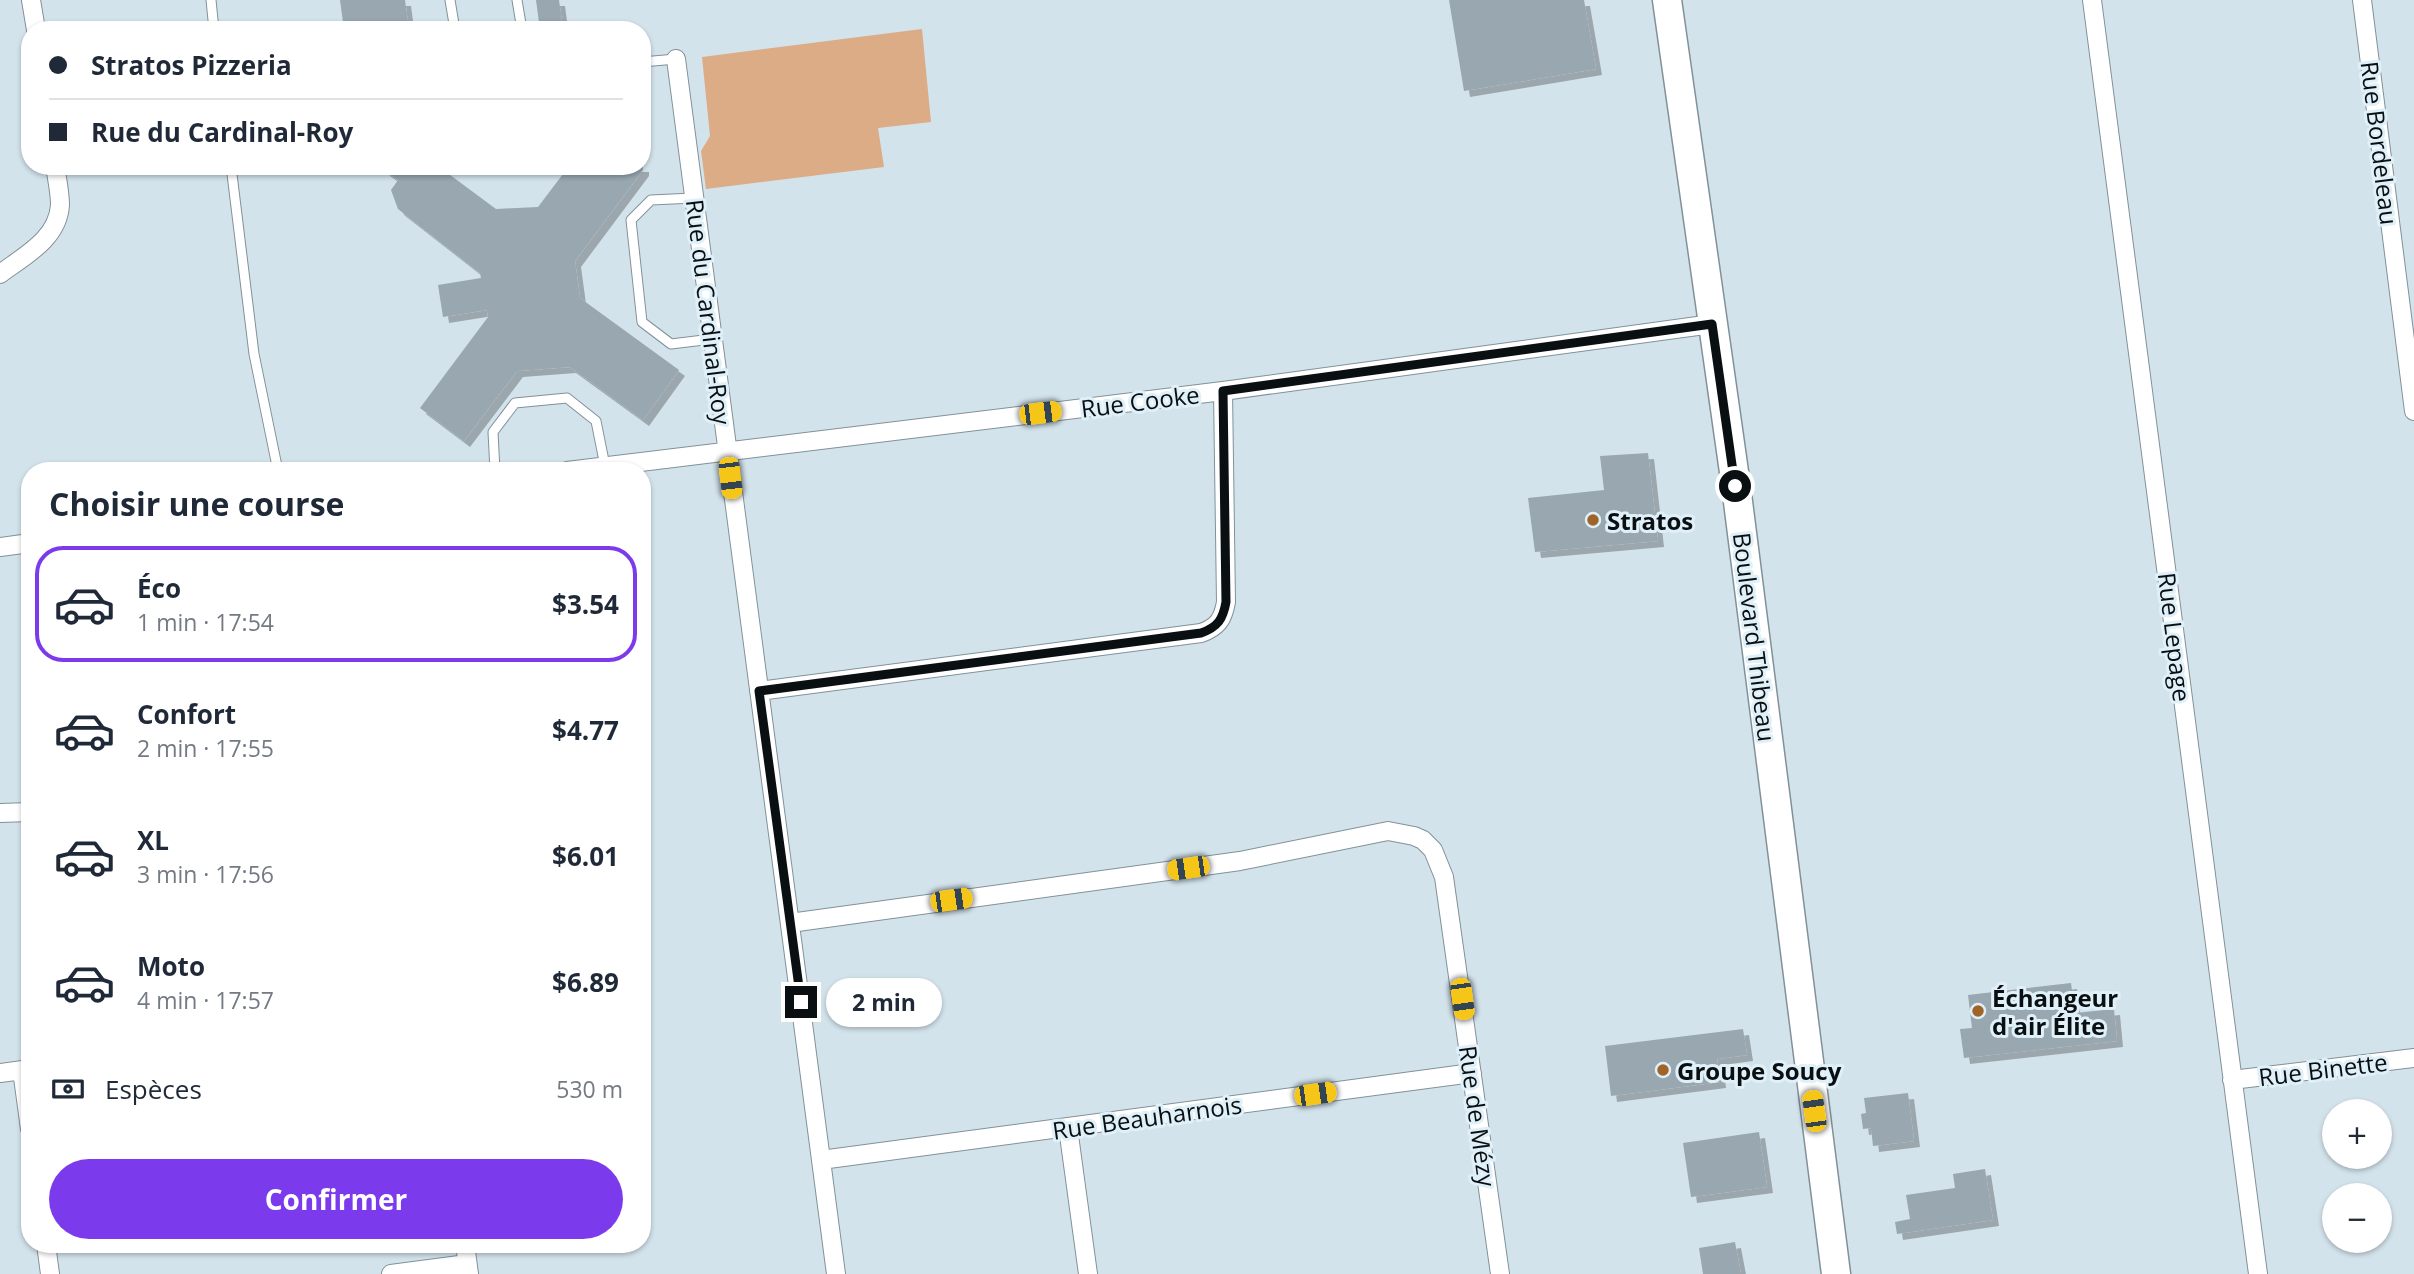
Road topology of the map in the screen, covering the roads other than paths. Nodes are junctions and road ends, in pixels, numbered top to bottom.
1 (31, 0) edge
2 (211, 0) edge
3 (450, 0) edge
4 (517, 0) edge
5 (1667, 0) edge
6 (2092, 0) edge
7 (2362, 0) edge
8 (34, 21) edge
9 (213, 21) edge
10 (454, 21) edge
11 (520, 21) edge
12 (676, 58) joint
13 (651, 61) edge
14 (56, 175) edge
15 (232, 175) edge
16 (694, 198) junction
17 (0, 274) edge
18 (1712, 324) junction
19 (712, 339) junction
20 (1223, 391) junction
21 (2414, 411) edge
22 (727, 452) junction
23 (276, 462) edge
24 (495, 462) edge
25 (604, 462) edge
26 (640, 462) edge
27 (21, 544) edge
28 (0, 547) edge
29 (759, 691) junction
30 (21, 812) edge
31 (0, 813) edge
32 (790, 923) junction
33 (2414, 1058) edge
34 (21, 1070) edge
35 (0, 1073) edge
36 (1472, 1073) junction
37 (2232, 1080) junction
38 (1068, 1128) junction
39 (821, 1160) junction
40 (47, 1253) edge
41 (468, 1269) edge
42 (50, 1274) edge
43 (391, 1274) edge
44 (836, 1274) edge
45 (1087, 1274) edge
46 (1500, 1274) edge
47 (1836, 1274) edge
48 (2258, 1274) edge

1 - 8 street
2 - 9 lane
3 - 10 lane
4 - 11 lane
5 - 18 main road, Boulevard Thibeau
6 - 37 street, Rue Lepage
7 - 21 street, Rue Bordeleau
12 - 13 lane
12 - 16 street, Rue du Cardinal-Roy
14 - 17 street
15 - 23 lane
16 - 19 street, Rue du Cardinal-Roy
16 - 19 lane
18 - 20 street, Rue Cooke
18 - 47 main road, Boulevard Thibeau
19 - 22 street, Rue du Cardinal-Roy
20 - 22 street, Rue Cooke
20 - 29 street
22 - 26 street, Rue Cooke
22 - 29 street, Rue du Cardinal-Roy
24 - 25 lane
27 - 28 street
29 - 32 street, Rue du Cardinal-Roy
30 - 31 street
32 - 36 street, Rue de Mézy
32 - 39 street, Rue du Cardinal-Roy
33 - 37 street, Rue Binette
34 - 35 street
36 - 38 street, Rue Beauharnois
36 - 46 street, Rue de Mézy
37 - 48 street, Rue Lepage
38 - 39 street, Rue Beauharnois
38 - 45 street
39 - 44 street, Rue du Cardinal-Roy
40 - 42 street
41 - 43 street

